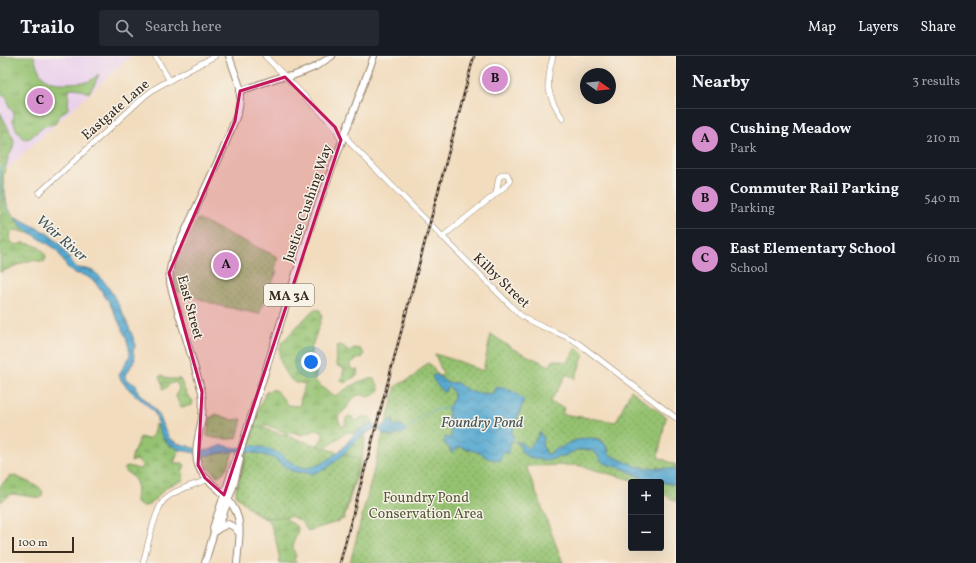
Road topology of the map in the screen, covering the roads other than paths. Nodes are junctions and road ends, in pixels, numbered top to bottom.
1 (155, 56) edge
2 (215, 56) edge
3 (229, 56) edge
4 (265, 56) edge
5 (332, 56) edge
6 (374, 56) edge
7 (553, 56) edge
8 (285, 77) junction
9 (170, 81) junction
10 (240, 91) junction
11 (563, 119) dead end
12 (335, 127) junction
13 (346, 128) junction
14 (340, 142) junction
15 (352, 145) junction
16 (39, 193) dead end
17 (496, 193) dead end
18 (442, 237) junction
19 (676, 418) edge
20 (207, 480) junction
21 (226, 497) junction
22 (216, 531) junction
23 (239, 532) junction
24 (142, 563) edge
25 (205, 563) edge
26 (237, 563) edge

1 - 9 street
2 - 9 street, Eastgate Lane
3 - 10 main road, East Street
4 - 8 street
5 - 8 main road
6 - 13 main road, Justice Cushing Way / MA 3A
7 - 11 street
8 - 10 main road
8 - 12 street
9 - 16 street, Eastgate Lane
10 - 20 main road, East Street
12 - 13 street
12 - 14 street
13 - 14 main road, Justice Cushing Way / MA 3A
13 - 15 street, Kilby Street
14 - 15 street
14 - 21 main road, Justice Cushing Way / MA 3A
15 - 18 street, Kilby Street
17 - 18 street
18 - 19 street, Kilby Street
20 - 21 main road, East Street
20 - 24 street
21 - 22 main road, Justice Cushing Way / MA 3A
21 - 23 main road, East Street
22 - 23 main road
22 - 25 main road, Justice Cushing Way / MA 3A
23 - 26 main road, East Street

